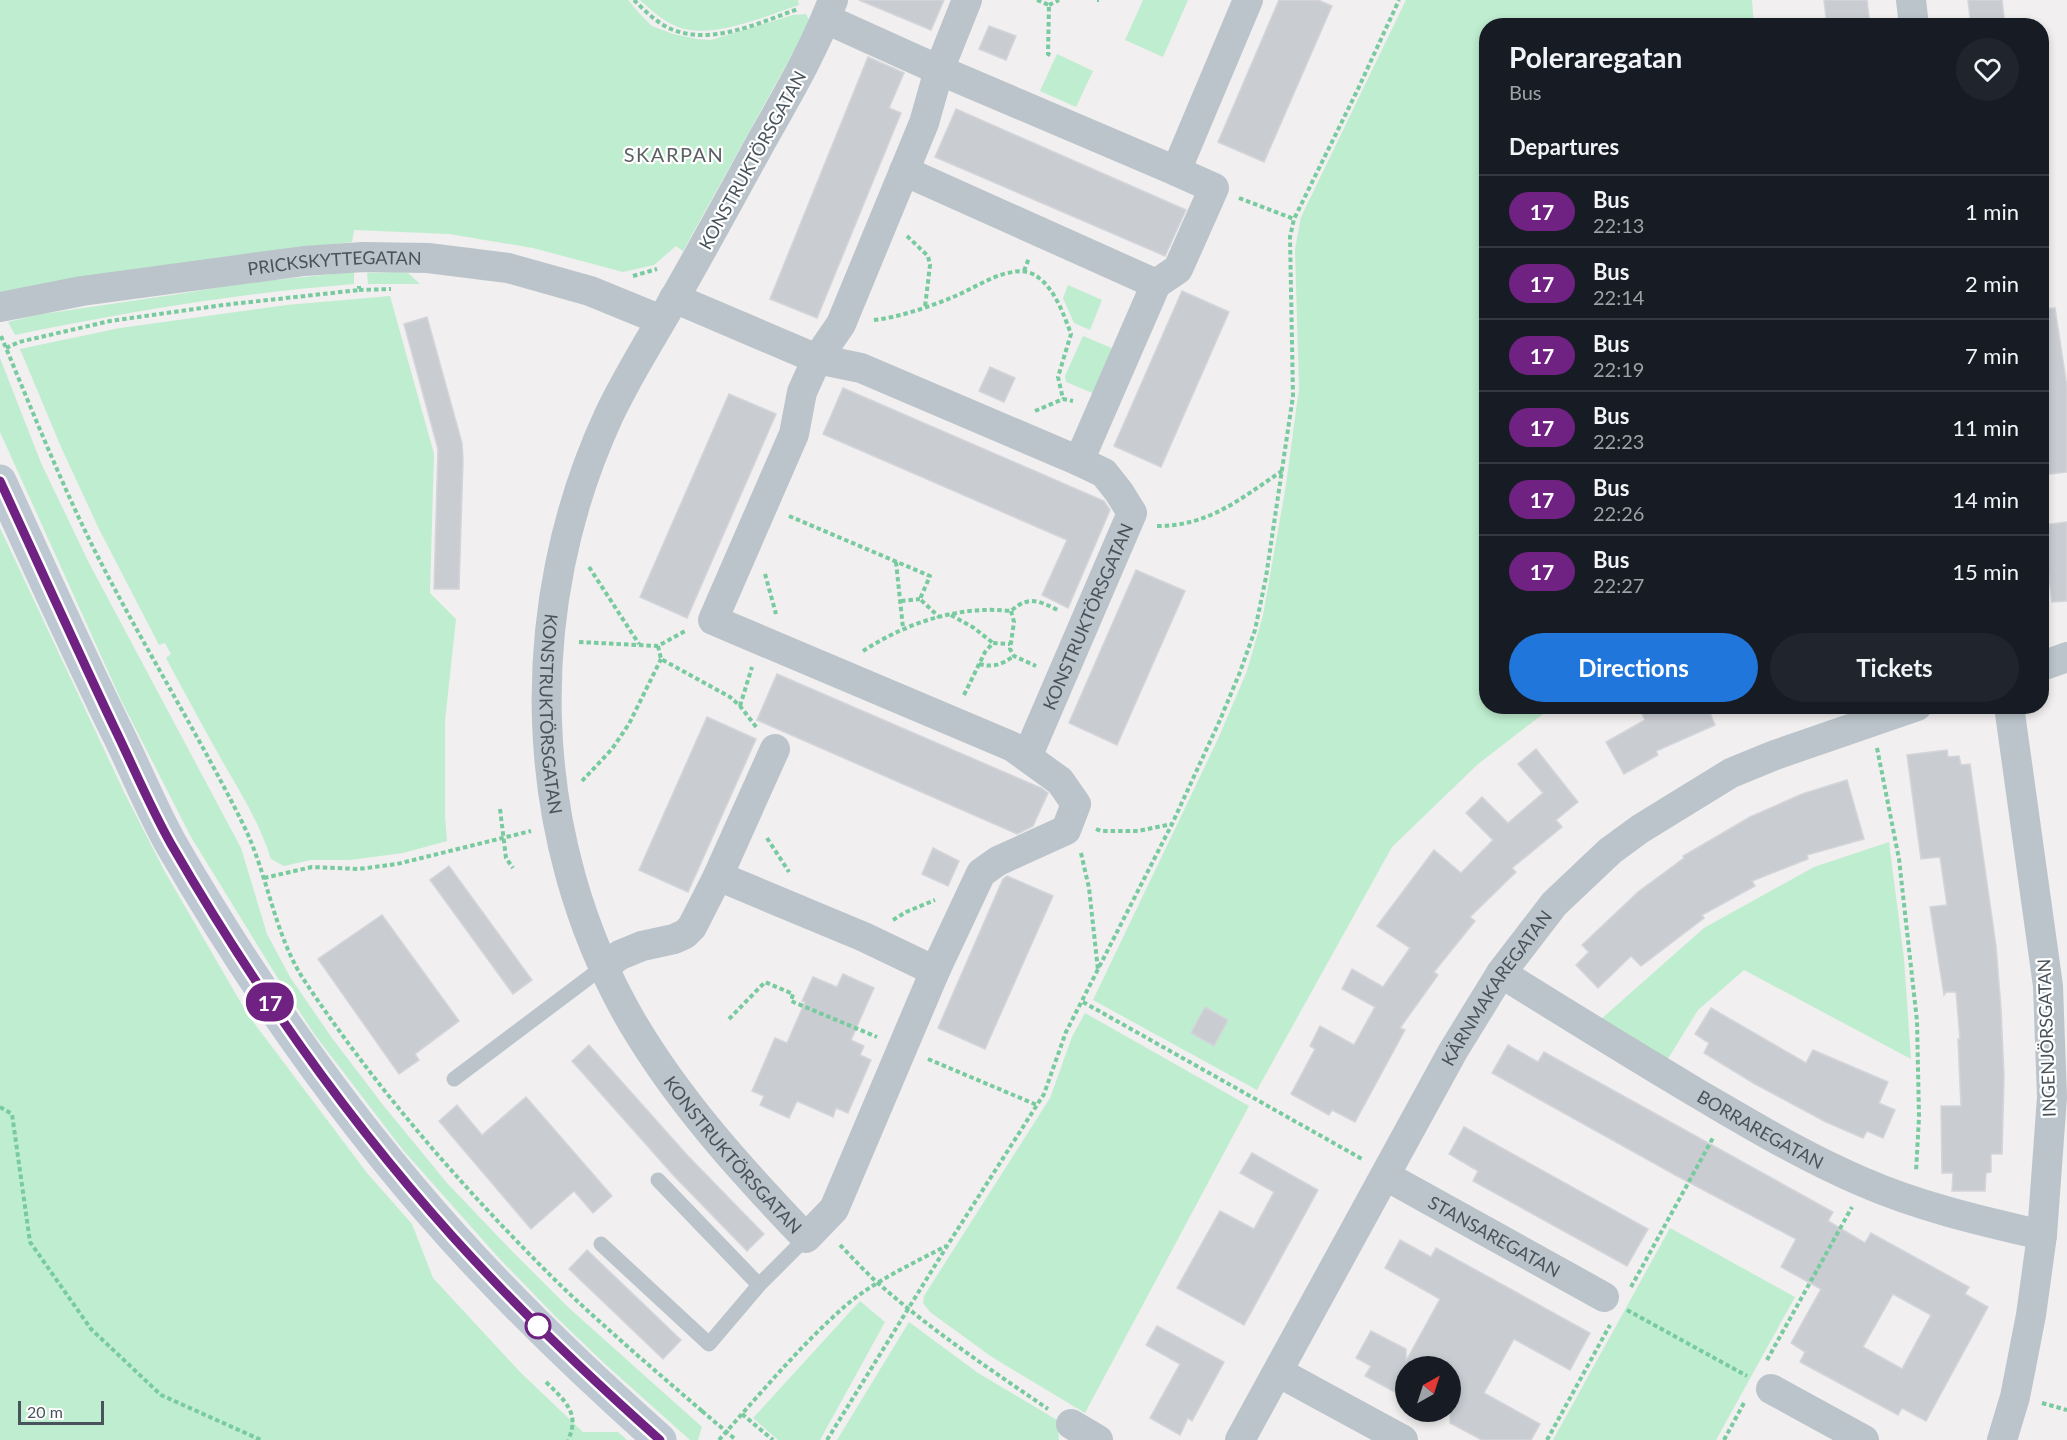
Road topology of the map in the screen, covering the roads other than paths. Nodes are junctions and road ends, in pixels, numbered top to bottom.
1 (967, 0) edge
2 (1248, 0) edge
3 (1911, 0) edge
4 (829, 10) edge
5 (1913, 18) edge
6 (939, 70) junction
7 (904, 171) junction
8 (1176, 171) junction
9 (1156, 284) junction
10 (0, 307) edge
11 (668, 309) junction
12 (817, 359) junction
13 (1079, 461) junction
14 (0, 481) edge
15 (2067, 657) edge
16 (2049, 663) edge
17 (1893, 714) edge
18 (2010, 714) edge
19 (776, 749) dead end
20 (1028, 757) junction
21 (718, 876) junction
22 (603, 967) junction
23 (935, 971) junction
24 (1501, 973) junction
25 (454, 1079) dead end
26 (1386, 1176) junction
27 (658, 1180) dead end
28 (812, 1231) junction
29 (2042, 1235) junction
30 (601, 1244) dead end
31 (759, 1285) junction
32 (1612, 1301) road end
33 (1278, 1372) junction
34 (1764, 1385) road end
35 (1071, 1424) road end
36 (660, 1440) edge
37 (1098, 1440) edge
38 (1240, 1440) edge
39 (1402, 1440) edge
40 (1864, 1440) edge
41 (2002, 1440) edge

1 - 6 street
2 - 8 street
3 - 5 street
4 - 6 street
4 - 11 street, KONSTRUKTÖRSGATAN
6 - 7 street
6 - 8 street
7 - 9 street
7 - 12 street
8 - 9 street
9 - 13 street
10 - 11 street, PRICKSKYTTEGATAN
11 - 12 street, KONSTRUKTÖRSGATAN
11 - 22 street, KONSTRUKTÖRSGATAN
12 - 13 street, KONSTRUKTÖRSGATAN
12 - 20 street
13 - 20 street, KONSTRUKTÖRSGATAN
14 - 36 main road
15 - 16 street
17 - 24 street, KÄRNMAKAREGATAN
18 - 29 street, INGENJÖRSGATAN
19 - 21 street
20 - 23 street, KONSTRUKTÖRSGATAN
21 - 22 street
21 - 23 street
22 - 25 lane
22 - 28 street, KONSTRUKTÖRSGATAN
23 - 28 street, KONSTRUKTÖRSGATAN
24 - 26 street, KÄRNMAKAREGATAN
24 - 29 street, BORRAREGATAN
26 - 32 street, STANSAREGATAN
26 - 33 street, KÄRNMAKAREGATAN
27 - 31 lane
28 - 31 lane
29 - 41 street, INGENJÖRSGATAN
30 - 31 lane
33 - 38 street, KÄRNMAKAREGATAN
33 - 39 street
34 - 40 street
35 - 37 street

